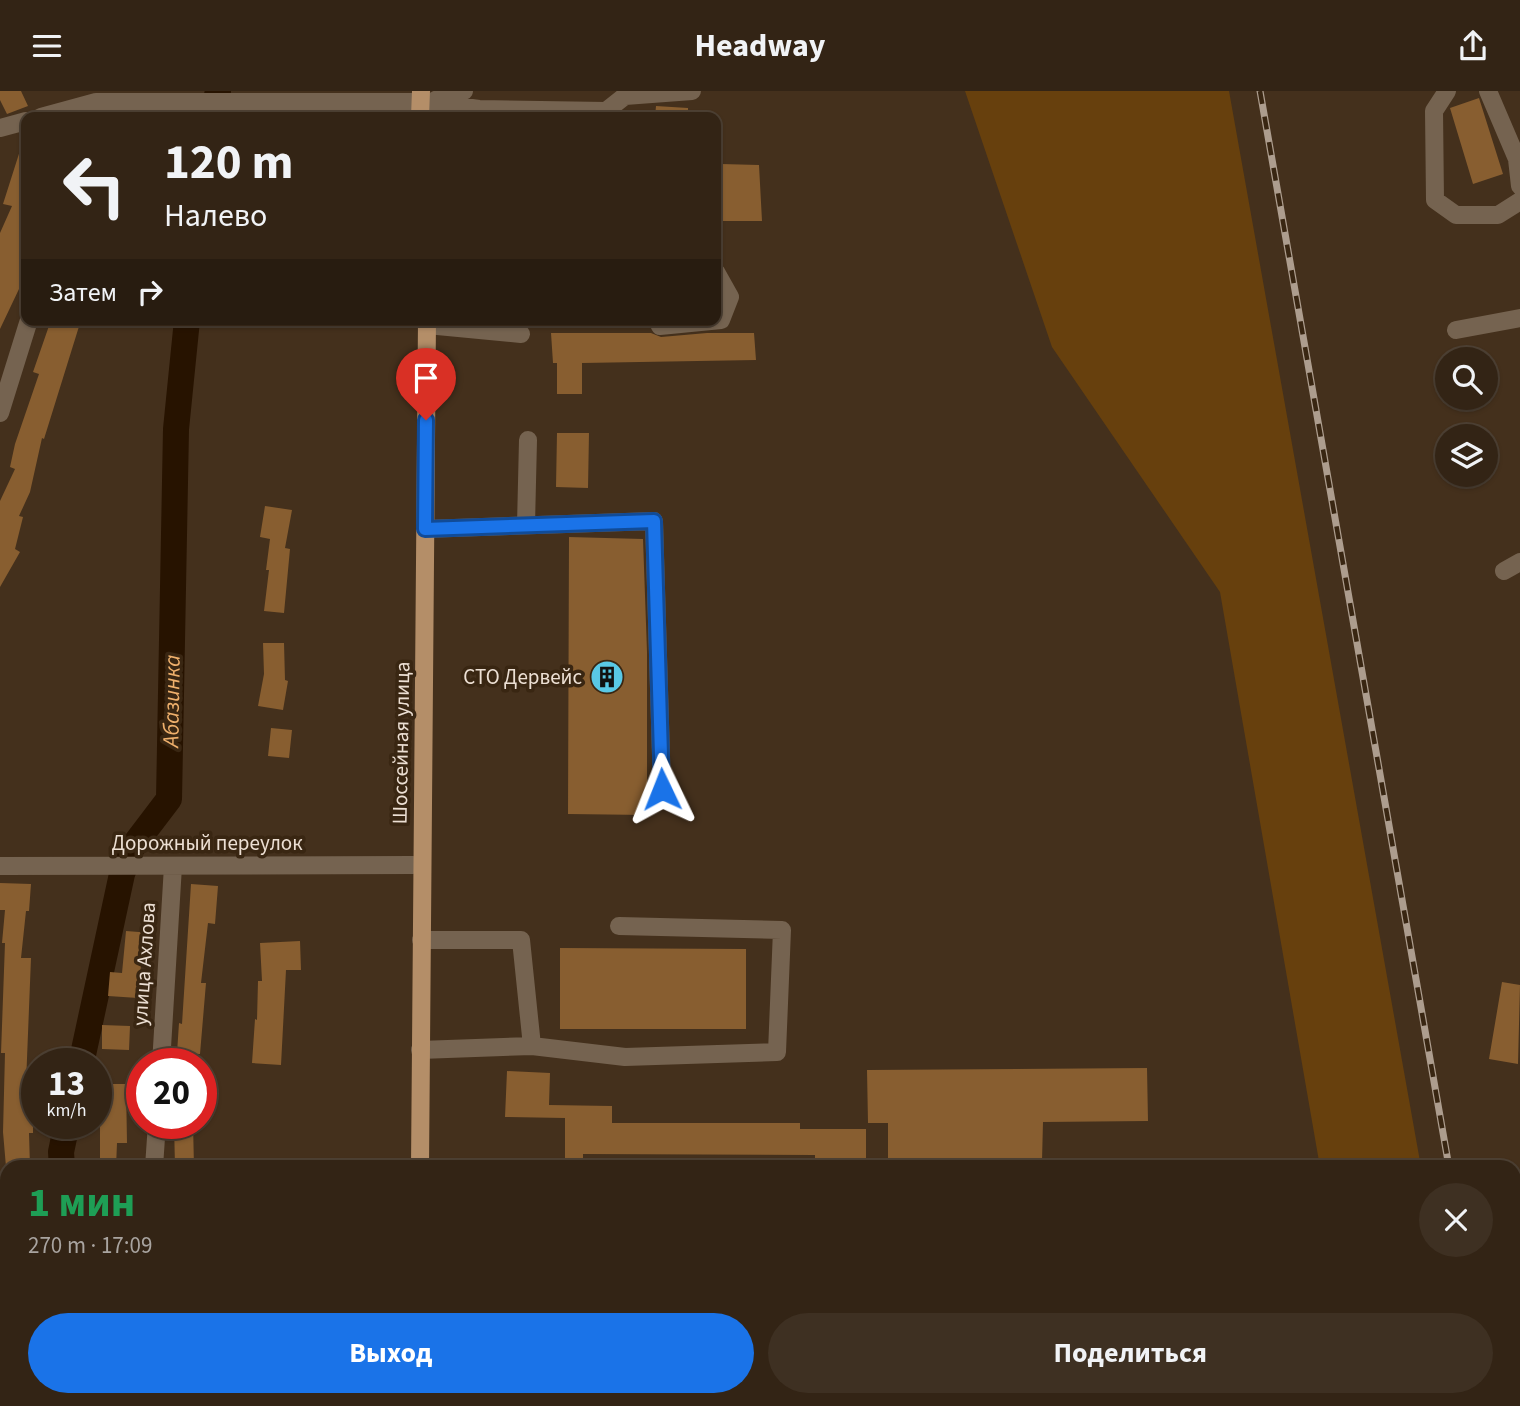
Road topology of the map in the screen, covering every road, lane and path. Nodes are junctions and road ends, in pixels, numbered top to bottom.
1 (464, 91) edge
2 (692, 91) edge
3 (1447, 91) edge
4 (1488, 91) edge
5 (345, 97) edge
6 (91, 104) edge
7 (424, 104) edge
8 (60, 112) edge
9 (486, 112) edge
10 (611, 112) edge
11 (21, 122) edge
12 (0, 128) edge
13 (1519, 159) edge
14 (1520, 186) edge
15 (1520, 201) edge
16 (721, 281) edge
17 (1520, 318) edge
18 (721, 320) edge
19 (27, 326) edge
20 (423, 326) edge
21 (423, 326) edge
22 (456, 326) edge
23 (1456, 330) dead end
24 (522, 334) dead end
25 (0, 413) edge
26 (528, 440) dead end
27 (526, 526) junction
28 (425, 529) junction
29 (662, 789) dead end
30 (414, 865) junction
31 (0, 866) edge
32 (173, 866) junction
33 (619, 926) dead end
34 (421, 940) junction
35 (532, 1046) junction
36 (162, 1048) edge
37 (420, 1050) junction
38 (156, 1139) edge
39 (154, 1160) edge
40 (412, 1160) edge
41 (419, 1160) edge

1 - 7 street
2 - 10 street
3 - 15 street
4 - 13 street
5 - 6 street
5 - 7 street
6 - 8 street
7 - 9 street
11 - 12 street
13 - 14 street
16 - 18 street
17 - 23 street
19 - 25 street
20 - 28 main road, Шоссейная улица
21 - 30 main road, Шоссейная улица
22 - 24 street
26 - 27 street
27 - 28 street
27 - 29 street
28 - 34 main road, Шоссейная улица
30 - 32 street, Дорожный переулок
30 - 40 main road, Шоссейная улица
31 - 32 street, Дорожный переулок
32 - 36 street, улица Ахлова
33 - 35 street
34 - 35 street
34 - 37 main road, Шоссейная улица
35 - 37 street
37 - 41 main road, Шоссейная улица
38 - 39 street

